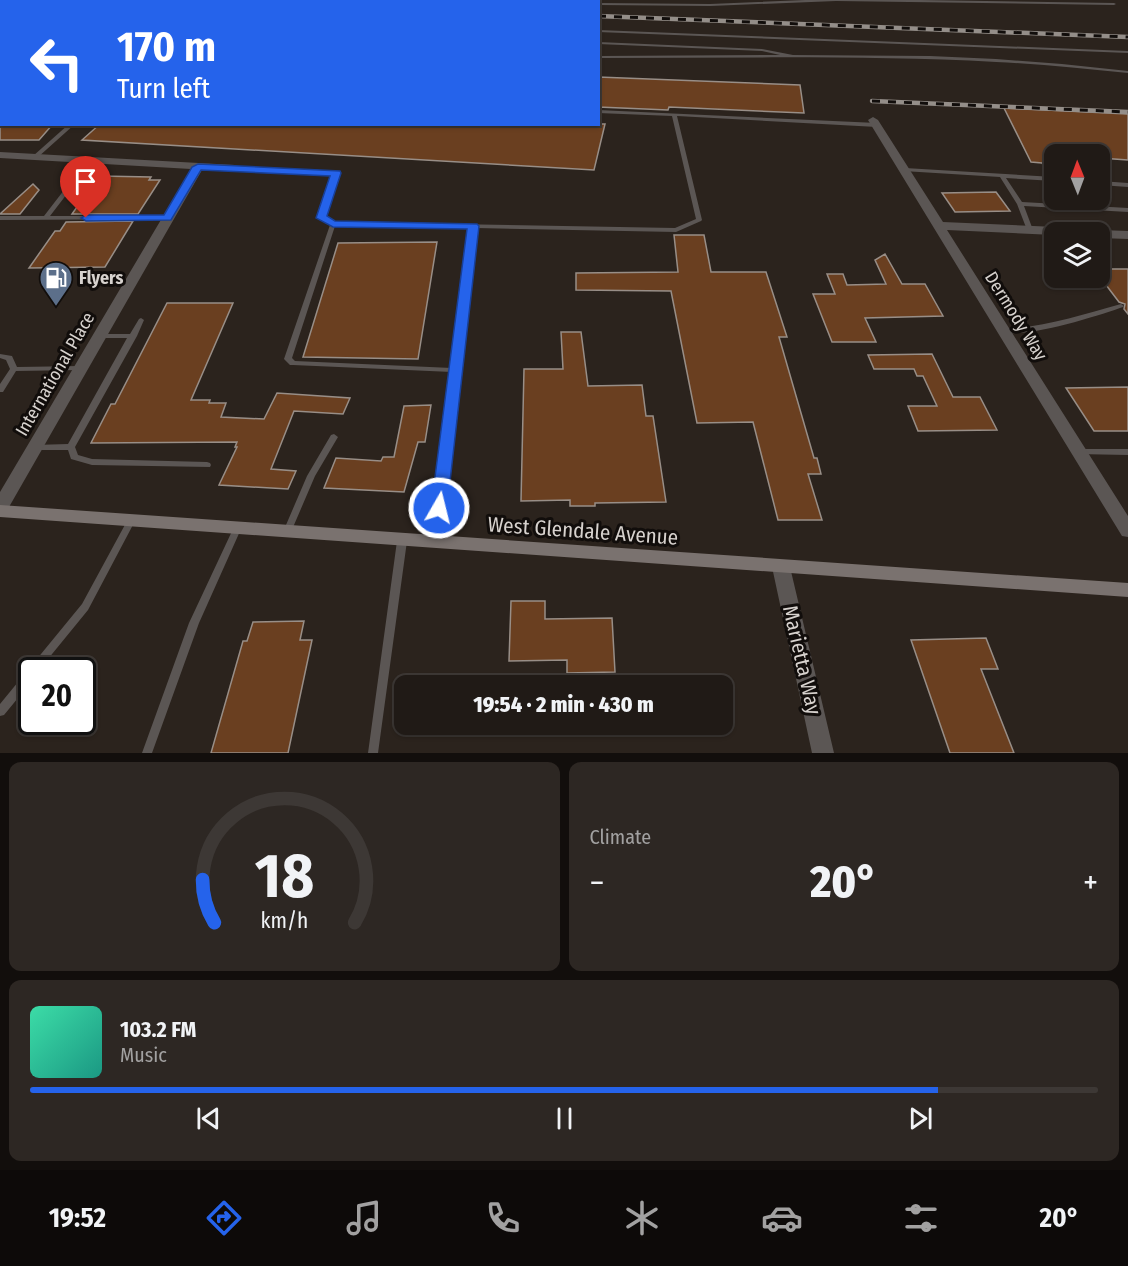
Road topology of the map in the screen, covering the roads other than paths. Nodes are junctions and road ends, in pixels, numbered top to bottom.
1 (740, 0) edge
2 (836, 0) edge
3 (945, 0) edge
4 (753, 3) junction
5 (600, 4) edge
6 (1114, 4) dead end
7 (600, 31) edge
8 (600, 43) edge
9 (1128, 52) edge
10 (600, 57) edge
11 (796, 58) junction
12 (1128, 72) edge
13 (600, 111) edge
14 (674, 115) junction
15 (875, 122) joint
16 (71, 126) edge
17 (0, 155) edge
18 (35, 157) junction
19 (90, 160) junction
20 (198, 167) junction
21 (235, 168) joint
22 (905, 170) junction
23 (1002, 176) junction
24 (1044, 179) edge
25 (1110, 184) edge
26 (1128, 185) edge
27 (1020, 204) junction
28 (1128, 210) edge
29 (0, 218) edge
30 (46, 218) junction
31 (168, 218) junction
32 (333, 224) junction
33 (473, 226) junction
34 (939, 226) junction
35 (1030, 230) junction
36 (1044, 231) edge
37 (1110, 234) edge
38 (1128, 235) edge
39 (1121, 306) dead end
40 (141, 320) dead end
41 (1004, 331) junction
42 (99, 336) junction
43 (133, 336) junction
44 (0, 356) edge
45 (81, 368) junction
46 (14, 369) junction
47 (456, 370) junction
48 (0, 390) edge
49 (334, 437) dead end
50 (71, 447) junction
51 (34, 448) junction
52 (1079, 452) junction
53 (1128, 452) edge
54 (207, 465) dead end
55 (0, 509) edge
56 (131, 521) junction
57 (237, 529) junction
58 (1128, 531) edge
59 (287, 532) junction
60 (402, 541) junction
61 (430, 543) junction
62 (781, 567) junction
63 (1128, 590) edge
64 (44, 657) edge
65 (18, 690) edge
66 (0, 712) edge
67 (147, 753) edge
68 (373, 753) edge
69 (823, 753) edge

1 - 4 lane
2 - 3 lane
2 - 4 lane
3 - 6 lane
4 - 5 lane
7 - 9 lane
8 - 11 lane
10 - 11 lane
11 - 12 lane
13 - 14 lane
14 - 15 lane
14 - 33 lane
15 - 22 street, Dermody Way
16 - 18 lane
17 - 18 street
18 - 19 street
19 - 20 street
19 - 30 lane
20 - 21 street
20 - 31 street, International Place
21 - 32 lane
22 - 23 lane
22 - 34 street, Dermody Way
23 - 24 lane
23 - 27 lane
25 - 26 lane
27 - 28 lane
27 - 35 lane
29 - 30 lane
30 - 31 lane
31 - 42 street, International Place
32 - 33 lane
32 - 47 lane
33 - 47 lane
34 - 35 street
34 - 41 street, Dermody Way
35 - 36 street
37 - 38 street
39 - 41 lane
40 - 43 lane
41 - 52 street, Dermody Way
42 - 43 lane
42 - 45 street, International Place
43 - 50 lane
44 - 46 lane
45 - 46 lane
45 - 51 street, International Place
46 - 48 lane
47 - 61 lane
49 - 59 lane
50 - 51 lane
50 - 54 lane
51 - 55 street, International Place
52 - 53 lane
52 - 58 street, Dermody Way
55 - 56 main road, West Glendale Avenue
56 - 57 main road, West Glendale Avenue
56 - 64 lane
57 - 59 main road, West Glendale Avenue
57 - 67 lane
59 - 60 main road, West Glendale Avenue
60 - 61 main road, West Glendale Avenue
60 - 68 lane
61 - 62 main road, West Glendale Avenue
62 - 63 main road, West Glendale Avenue
62 - 69 street, Marietta Way
65 - 66 lane

